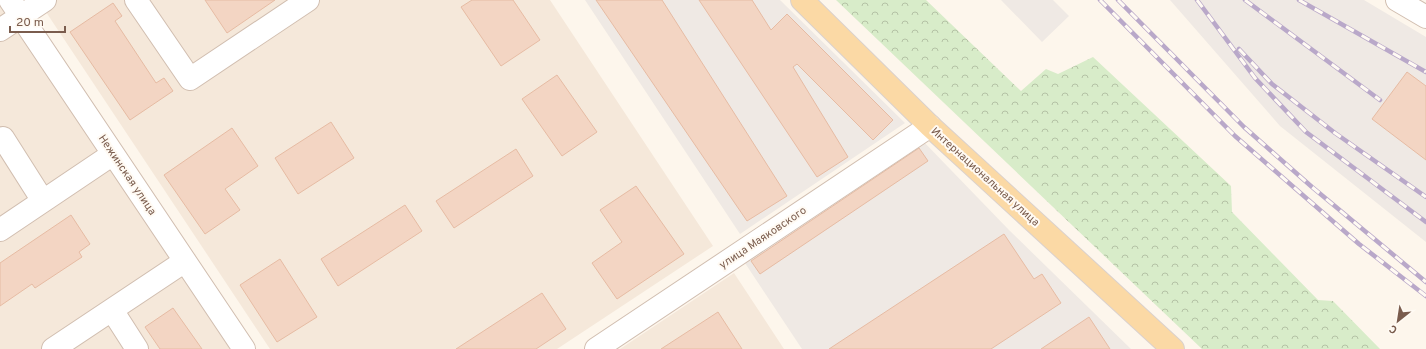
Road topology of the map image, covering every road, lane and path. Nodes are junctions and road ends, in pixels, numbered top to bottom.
1 (45, 0) edge
2 (136, 0) edge
3 (308, 0) edge
4 (802, 0) edge
5 (1397, 0) edge
6 (15, 8) edge
7 (1426, 17) edge
8 (0, 30) edge
9 (930, 126) junction
10 (0, 140) edge
11 (113, 154) junction
12 (44, 201) junction
13 (0, 230) edge
14 (185, 261) junction
15 (112, 310) junction
16 (53, 349) edge
17 (137, 349) edge
18 (244, 349) edge
19 (596, 349) edge
20 (1173, 349) edge

1 - 6 street
2 - 3 street
4 - 9 main road, Интернациональная улица
5 - 7 street
6 - 8 street
6 - 11 street, Нежинская улица
9 - 19 street, улица Маяковского
9 - 20 main road, Интернациональная улица
10 - 12 street
11 - 12 street
11 - 14 street, Нежинская улица
12 - 13 street
14 - 15 street
14 - 18 street, Нежинская улица
15 - 16 street
15 - 17 street

